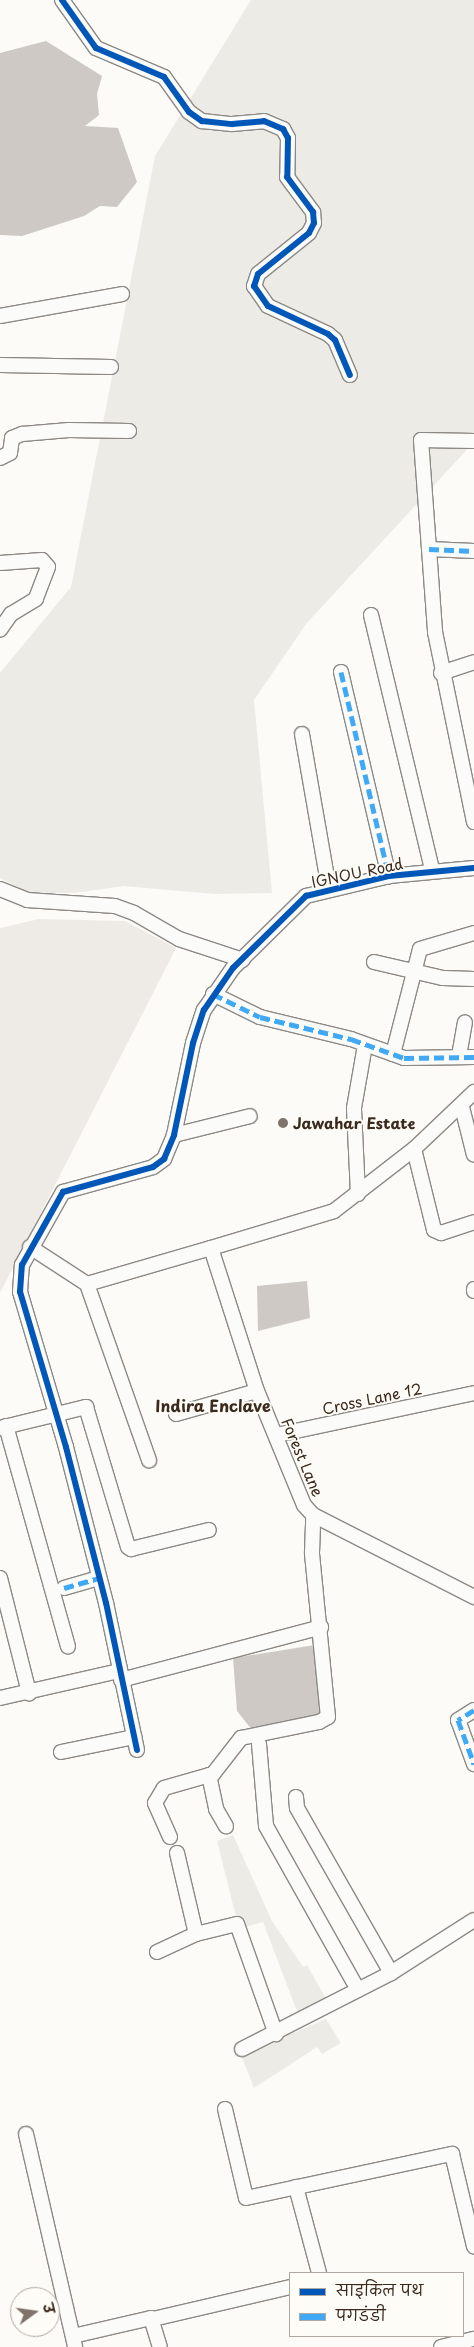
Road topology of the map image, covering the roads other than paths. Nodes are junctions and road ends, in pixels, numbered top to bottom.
1 (62, 0) edge
2 (122, 294) dead end
3 (0, 316) edge
4 (0, 365) edge
5 (111, 367) dead end
6 (350, 375) dead end
7 (129, 431) dead end
8 (474, 441) edge
9 (0, 458) edge
10 (429, 549) junction
11 (474, 551) edge
12 (0, 563) edge
13 (371, 615) dead end
14 (2, 623) edge
15 (474, 662) edge
16 (341, 672) dead end
17 (440, 673) junction
18 (302, 734) dead end
19 (474, 822) edge
20 (474, 868) edge
21 (432, 870) junction
22 (389, 876) junction
23 (0, 889) edge
24 (328, 890) junction
25 (474, 933) edge
26 (242, 960) junction
27 (374, 962) dead end
28 (415, 970) junction
29 (474, 979) edge
30 (213, 994) junction
31 (465, 1023) dead end
32 (365, 1045) junction
33 (393, 1054) junction
34 (459, 1056) junction
35 (474, 1057) edge
36 (474, 1092) edge
37 (462, 1107) junction
38 (250, 1116) dead end
39 (174, 1135) junction
40 (414, 1149) junction
41 (474, 1154) edge
42 (358, 1194) junction
43 (474, 1222) edge
44 (30, 1246) junction
45 (211, 1248) junction
46 (87, 1284) junction
47 (257, 1391) junction
48 (474, 1393) edge
49 (54, 1413) junction
50 (176, 1414) dead end
51 (3, 1427) edge
52 (277, 1435) junction
53 (149, 1460) dead end
54 (313, 1515) junction
55 (209, 1530) dead end
56 (0, 1578) edge
57 (99, 1578) junction
58 (64, 1588) dead end
59 (474, 1597) edge
60 (321, 1627) junction
61 (68, 1646) dead end
62 (120, 1676) junction
63 (29, 1693) junction
64 (0, 1698) edge
65 (474, 1710) edge
66 (259, 1744) dead end
67 (61, 1752) dead end
68 (474, 1764) edge
69 (209, 1775) junction
70 (296, 1797) dead end
71 (226, 1826) dead end
72 (170, 1837) dead end
73 (177, 1853) dead end
74 (474, 1920) edge
75 (196, 1934) junction
76 (158, 1952) dead end
77 (391, 1973) junction
78 (358, 1990) junction
79 (276, 2034) junction
80 (242, 2049) dead end
81 (225, 2109) dead end
82 (26, 2134) dead end
83 (296, 2187) junction
84 (470, 2204) edge
85 (474, 2246) edge
86 (318, 2272) edge
87 (289, 2287) edge
88 (153, 2319) junction
89 (474, 2339) edge
90 (74, 2342) edge
91 (160, 2347) edge
92 (441, 2347) edge

1 - 6 street
2 - 3 street
4 - 5 street
7 - 9 street
8 - 10 street
10 - 11 street
10 - 17 street
12 - 14 street
13 - 21 street
15 - 17 street
16 - 22 street
17 - 19 street
18 - 24 street
20 - 21 street, IGNOU Road
21 - 22 street, IGNOU Road
22 - 24 street, IGNOU Road
23 - 26 street
24 - 26 street, IGNOU Road
25 - 28 street
26 - 30 street, IGNOU Road
27 - 28 street
28 - 29 street
28 - 33 street
30 - 32 street
30 - 39 street, IGNOU Road
31 - 34 street
32 - 33 street
32 - 42 street
33 - 34 street
34 - 35 street
36 - 37 street
37 - 40 street
37 - 41 street
38 - 39 street
39 - 44 street, IGNOU Road
40 - 42 street
40 - 43 street
42 - 45 street
44 - 46 street
44 - 49 street, IGNOU Road
45 - 46 street
45 - 47 street, Forest Lane
46 - 53 street
47 - 50 street
47 - 52 street, Forest Lane
48 - 52 street, Cross Lane 12
49 - 51 street
49 - 55 street
49 - 57 street, IGNOU Road
51 - 61 street
52 - 54 street, Forest Lane
54 - 59 street, Forest Lane
54 - 60 street
56 - 63 street
57 - 58 street
57 - 62 street, IGNOU Road
60 - 62 street
60 - 69 street
62 - 63 street
62 - 67 street, IGNOU Road
63 - 64 street
65 - 68 street
66 - 78 street
69 - 71 street
69 - 72 street
70 - 77 street
73 - 75 street
74 - 77 street
75 - 76 street
75 - 79 street
77 - 78 street
78 - 79 street
79 - 80 street
81 - 83 street
82 - 90 street
83 - 84 street
83 - 86 street
84 - 85 street
87 - 88 street
88 - 90 street
88 - 91 street
89 - 92 street

